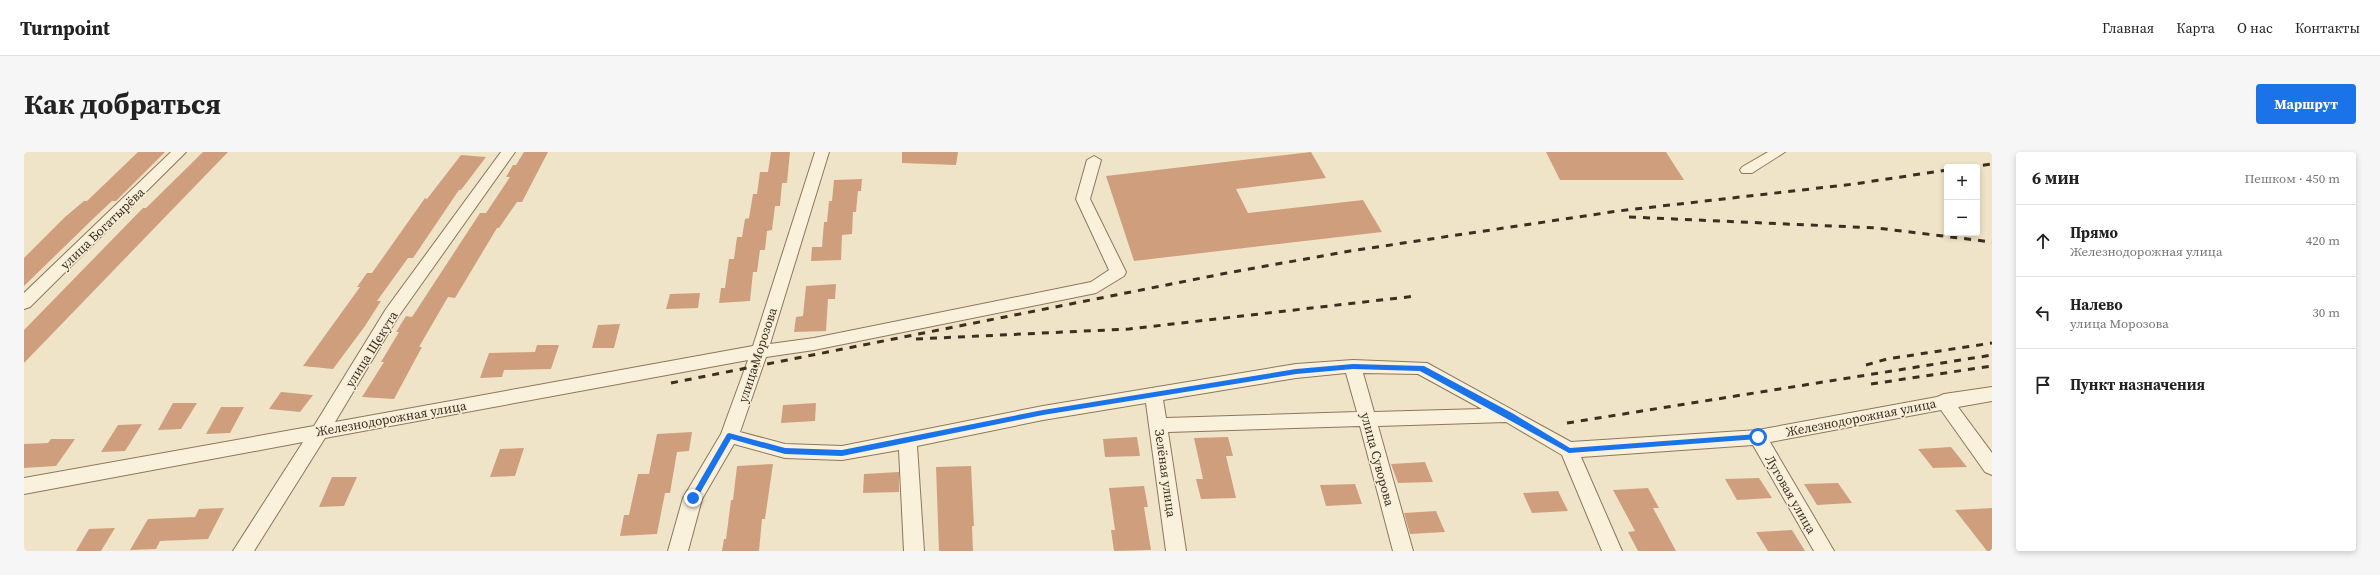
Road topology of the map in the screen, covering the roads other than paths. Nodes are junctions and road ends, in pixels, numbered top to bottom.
1 (179, 152) edge
2 (508, 152) edge
3 (822, 152) edge
4 (1778, 152) edge
5 (1094, 160) dead end
6 (1747, 170) dead end
7 (24, 303) edge
8 (758, 352) junction
9 (1353, 366) junction
10 (1992, 394) edge
11 (1154, 396) junction
12 (1944, 401) junction
13 (1509, 415) junction
14 (1367, 419) junction
15 (1159, 425) junction
16 (321, 430) junction
17 (729, 436) junction
18 (1758, 437) junction
19 (908, 441) junction
20 (1569, 450) junction
21 (1992, 468) edge
22 (24, 486) edge
23 (243, 551) edge
24 (678, 551) edge
25 (914, 551) edge
26 (1176, 551) edge
27 (1403, 551) edge
28 (1612, 551) edge
29 (1824, 551) edge

1 - 7 street, улица Богатырёва
2 - 16 street, улица Щекута
3 - 8 street, улица Морозова
4 - 6 street
5 - 8 street, Железнодорожная улица
8 - 16 street, Железнодорожная улица
8 - 17 street, улица Морозова
9 - 11 street
9 - 13 street
9 - 14 street, улица Суворова
10 - 12 street, Железнодорожная улица
11 - 15 street, Зелёная улица
11 - 19 street
12 - 18 street, Железнодорожная улица
12 - 21 street
13 - 14 street
13 - 20 street
14 - 15 street
14 - 27 street, улица Суворова
15 - 26 street, Зелёная улица
16 - 22 street, Железнодорожная улица
16 - 23 street, улица Щекута
17 - 19 street
17 - 24 street, улица Морозова
18 - 20 street, Железнодорожная улица
18 - 29 street, Луговая улица
19 - 25 street
20 - 28 street

